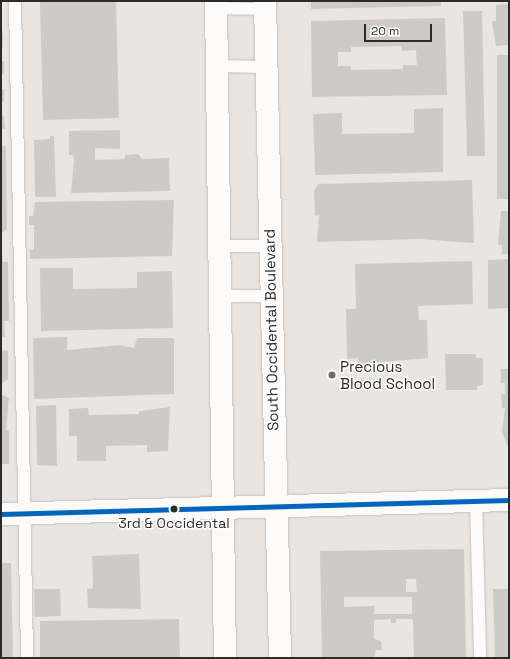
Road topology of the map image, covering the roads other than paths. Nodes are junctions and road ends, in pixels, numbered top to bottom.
1 (15, 1) edge
2 (216, 5) edge
3 (265, 5) edge
4 (217, 66) junction
5 (266, 67) junction
6 (218, 246) junction
7 (270, 246) junction
8 (218, 296) junction
9 (270, 296) junction
10 (509, 500) edge
11 (476, 501) junction
12 (222, 507) junction
13 (275, 507) junction
14 (25, 513) junction
15 (1, 514) edge
16 (27, 658) edge
17 (225, 658) edge
18 (280, 658) edge
19 (480, 658) edge

1 - 14 lane
2 - 3 lane
2 - 4 street
3 - 5 street, South Occidental Boulevard
4 - 5 lane
4 - 6 street
5 - 7 street, South Occidental Boulevard
6 - 7 lane
6 - 8 street
7 - 9 street, South Occidental Boulevard
8 - 9 lane
8 - 12 street
9 - 13 street, South Occidental Boulevard
10 - 11 street
11 - 13 street
11 - 19 lane
12 - 13 street
12 - 14 street
12 - 17 street
13 - 18 street, South Occidental Boulevard
14 - 15 street
14 - 16 lane

